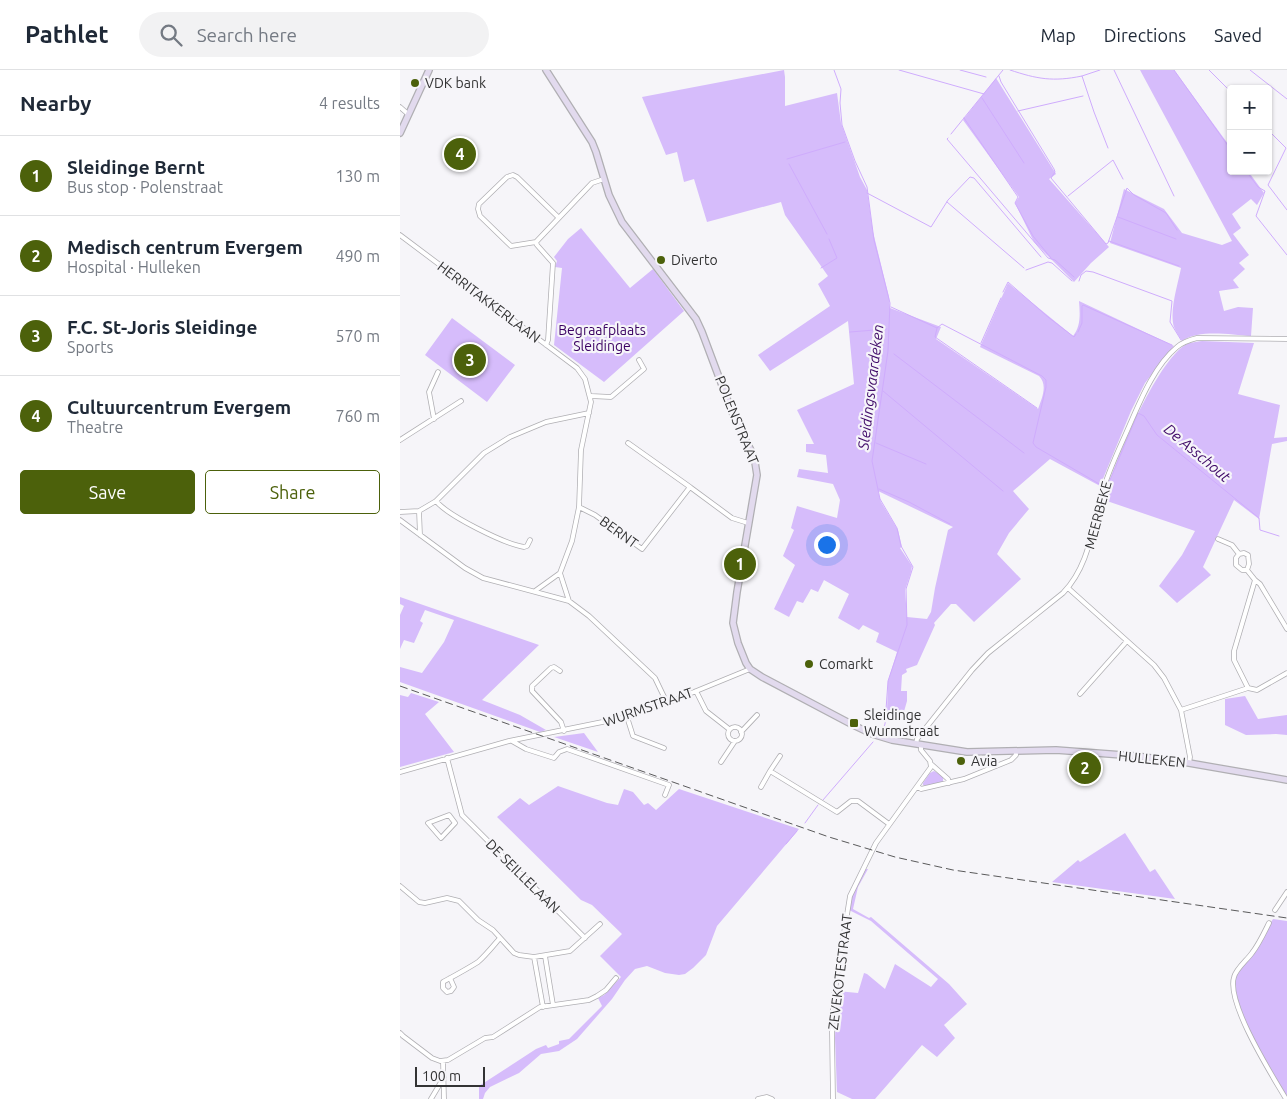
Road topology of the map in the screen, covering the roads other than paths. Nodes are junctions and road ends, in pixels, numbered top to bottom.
1 (429, 70) edge
2 (546, 70) edge
3 (400, 107) edge
4 (408, 114) junction
5 (400, 133) edge
6 (604, 179) junction
7 (558, 217) junction
8 (400, 235) edge
9 (536, 242) junction
10 (1287, 340) edge
11 (546, 345) junction
12 (639, 360) dead end
13 (438, 372) dead end
14 (590, 396) junction
15 (461, 401) dead end
16 (589, 413) junction
17 (434, 418) junction
18 (400, 440) edge
19 (628, 443) dead end
20 (690, 487) junction
21 (436, 501) junction
22 (579, 507) junction
23 (419, 511) junction
24 (400, 512) edge
25 (400, 520) edge
26 (748, 523) junction
27 (420, 534) junction
28 (1218, 539) dead end
29 (530, 540) dead end
30 (1239, 554) junction
31 (1247, 570) junction
32 (560, 574) junction
33 (1255, 580) junction
34 (1068, 588) junction
35 (535, 591) junction
36 (569, 601) junction
37 (1287, 629) edge
38 (1127, 641) junction
39 (750, 669) junction
40 (560, 670) dead end
41 (1287, 673) edge
42 (1248, 688) junction
43 (696, 691) junction
44 (1080, 694) dead end
45 (667, 703) junction
46 (1181, 710) junction
47 (757, 715) dead end
48 (627, 717) junction
49 (729, 729) junction
50 (564, 731) junction
51 (741, 732) junction
52 (512, 741) junction
53 (735, 741) junction
54 (918, 745) junction
55 (664, 748) dead end
56 (1016, 751) junction
57 (780, 756) dead end
58 (447, 758) junction
59 (721, 762) dead end
60 (1190, 763) junction
61 (932, 764) junction
62 (770, 771) junction
63 (400, 772) edge
64 (1287, 780) edge
65 (949, 783) junction
66 (761, 787) dead end
67 (918, 787) junction
68 (666, 795) dead end
69 (462, 815) junction
70 (453, 819) junction
71 (889, 824) junction
72 (400, 886) edge
73 (1287, 892) edge
74 (1275, 910) dead end
75 (1269, 923) dead end
76 (600, 924) dead end
77 (500, 938) junction
78 (585, 938) junction
79 (545, 956) junction
80 (534, 958) junction
81 (450, 978) dead end
82 (616, 978) dead end
83 (553, 1005) junction
84 (543, 1007) junction
85 (400, 1032) edge
86 (443, 1061) junction
87 (444, 1077) junction
88 (431, 1099) edge
89 (444, 1099) edge
90 (758, 1099) edge
91 (772, 1099) edge
92 (833, 1099) edge
93 (1286, 1099) edge

1 - 4 main road
2 - 6 main road, POLENSTRAAT
3 - 4 street
4 - 5 main road
6 - 7 street
6 - 26 main road, POLENSTRAAT
7 - 9 street
7 - 9 street
8 - 11 street, HERRITAKKERLAAN
9 - 11 street
10 - 34 street, MEERBEKE
11 - 14 street, HERRITAKKERLAAN
12 - 14 street
13 - 17 street
14 - 16 street, HERRITAKKERLAAN
15 - 17 street
16 - 21 street
16 - 22 street, HERRITAKKERLAAN
17 - 18 street
19 - 20 street
20 - 22 street, BERNT
20 - 26 street
21 - 23 street
21 - 29 street
22 - 32 street, HERRITAKKERLAAN
23 - 24 street
23 - 27 street
25 - 27 street
26 - 39 main road, POLENSTRAAT
27 - 35 street
28 - 30 street
30 - 31 street
30 - 31 street
31 - 33 street
32 - 35 street
32 - 36 street
33 - 37 street
33 - 42 street
34 - 38 street
34 - 54 street, MEERBEKE
35 - 36 street
36 - 45 street
38 - 44 street
38 - 46 street
39 - 43 street, WURMSTRAAT
39 - 54 main road, HULLEKEN
40 - 50 street
41 - 42 street
42 - 46 street
43 - 45 street, WURMSTRAAT
43 - 49 street
45 - 48 street, WURMSTRAAT
46 - 60 street
47 - 51 street
48 - 50 street, WURMSTRAAT
48 - 55 street
49 - 51 street
49 - 53 street
50 - 52 street, WURMSTRAAT
51 - 53 street
52 - 58 street, WURMSTRAAT
52 - 68 street
53 - 59 street
54 - 56 main road, HULLEKEN
54 - 61 street
56 - 60 main road, HULLEKEN
56 - 65 street
57 - 62 street
58 - 63 street, WURMSTRAAT
58 - 69 street
60 - 64 main road, HULLEKEN
61 - 65 street
61 - 67 street
62 - 66 street
62 - 71 street
65 - 67 street
67 - 71 street
69 - 70 street
69 - 78 street, DE SEILLELAAN
70 - 70 street
71 - 92 street, ZEVEKOTESTRAAT
72 - 77 street
73 - 74 street
75 - 93 street
76 - 78 street
77 - 80 street
77 - 81 street
78 - 79 street
79 - 80 street
79 - 83 street
80 - 84 street
82 - 83 street
83 - 84 street
84 - 86 street
85 - 86 street
86 - 87 street
87 - 88 street
87 - 89 street
90 - 91 street

